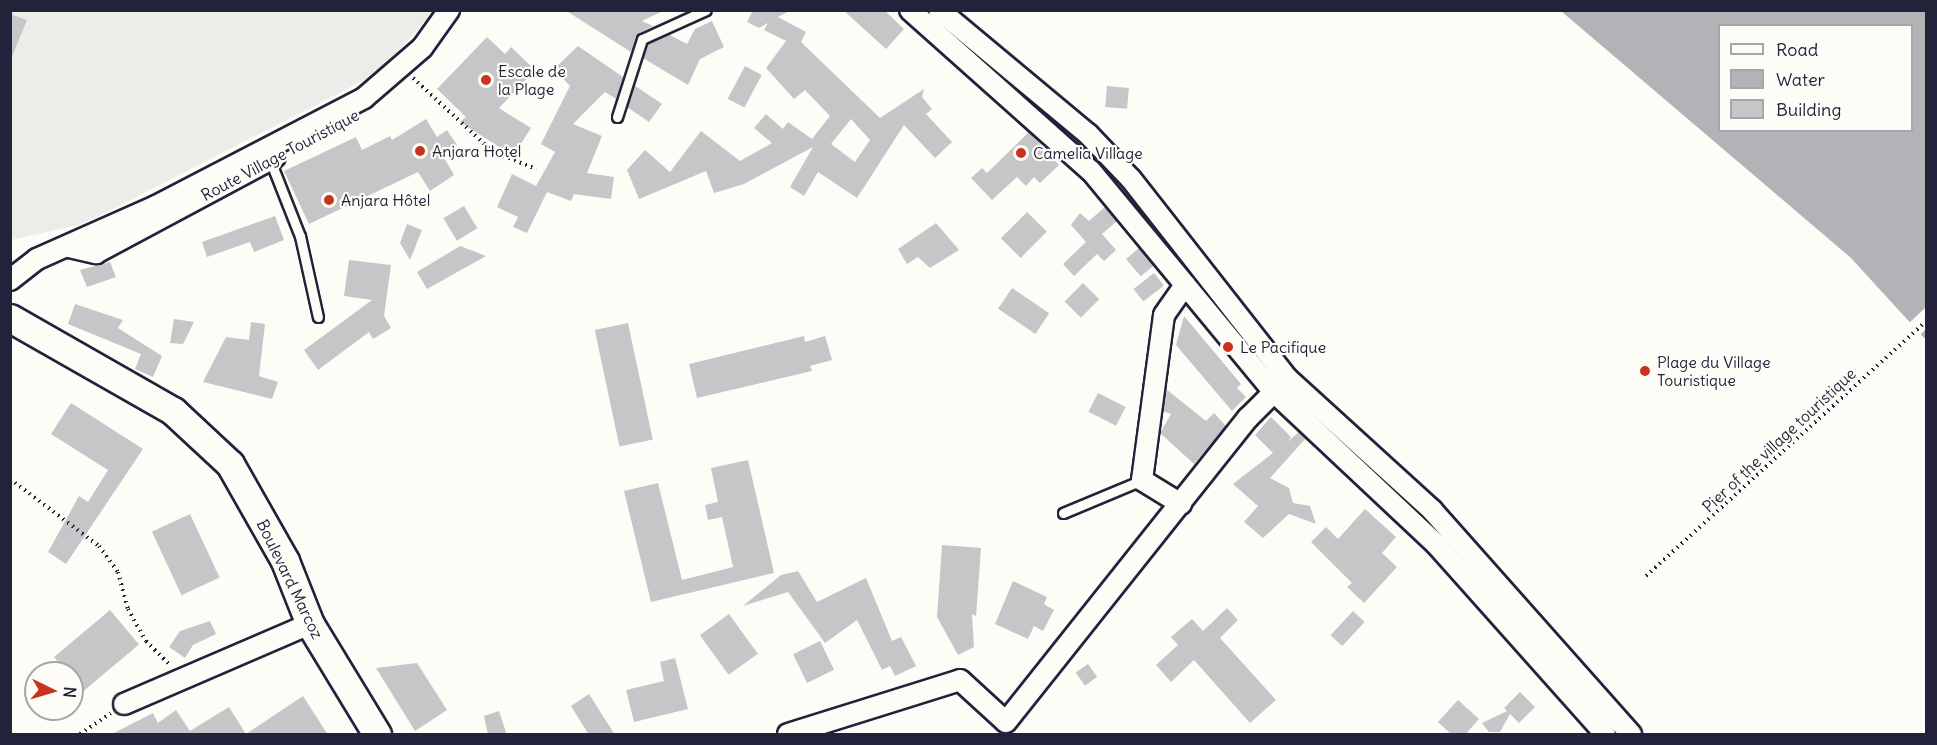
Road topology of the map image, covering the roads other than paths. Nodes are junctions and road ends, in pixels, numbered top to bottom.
1 (706, 10) edge
2 (910, 10) edge
3 (939, 10) edge
4 (451, 17) edge
5 (617, 117) dead end
6 (334, 118) junction
7 (270, 160) junction
8 (69, 247) junction
9 (10, 280) edge
10 (1185, 285) junction
11 (318, 317) dead end
12 (10, 318) edge
13 (1288, 379) junction
14 (1273, 392) junction
15 (1142, 480) junction
16 (1181, 504) junction
17 (1063, 513) dead end
18 (310, 624) junction
19 (124, 704) road end
20 (1000, 728) edge
21 (815, 731) edge
22 (377, 735) edge
23 (788, 735) edge
24 (1605, 735) edge
25 (1631, 735) edge

1 - 5 lane
2 - 10 street
3 - 13 street
4 - 6 street, Route Village Touristique
4 - 6 street, Route Village Touristique
6 - 7 street, Route Village Touristique
6 - 8 street, Route Village Touristique
7 - 8 street, Route Village Touristique
7 - 11 lane
8 - 9 street, Route Village Touristique
10 - 14 street
10 - 15 street
12 - 18 main road, Boulevard Marcoz
13 - 14 street
13 - 25 street
14 - 16 street
14 - 24 street
15 - 16 street
15 - 17 lane
16 - 20 street
18 - 19 street
18 - 22 main road, Boulevard Marcoz
20 - 21 street
21 - 23 street

